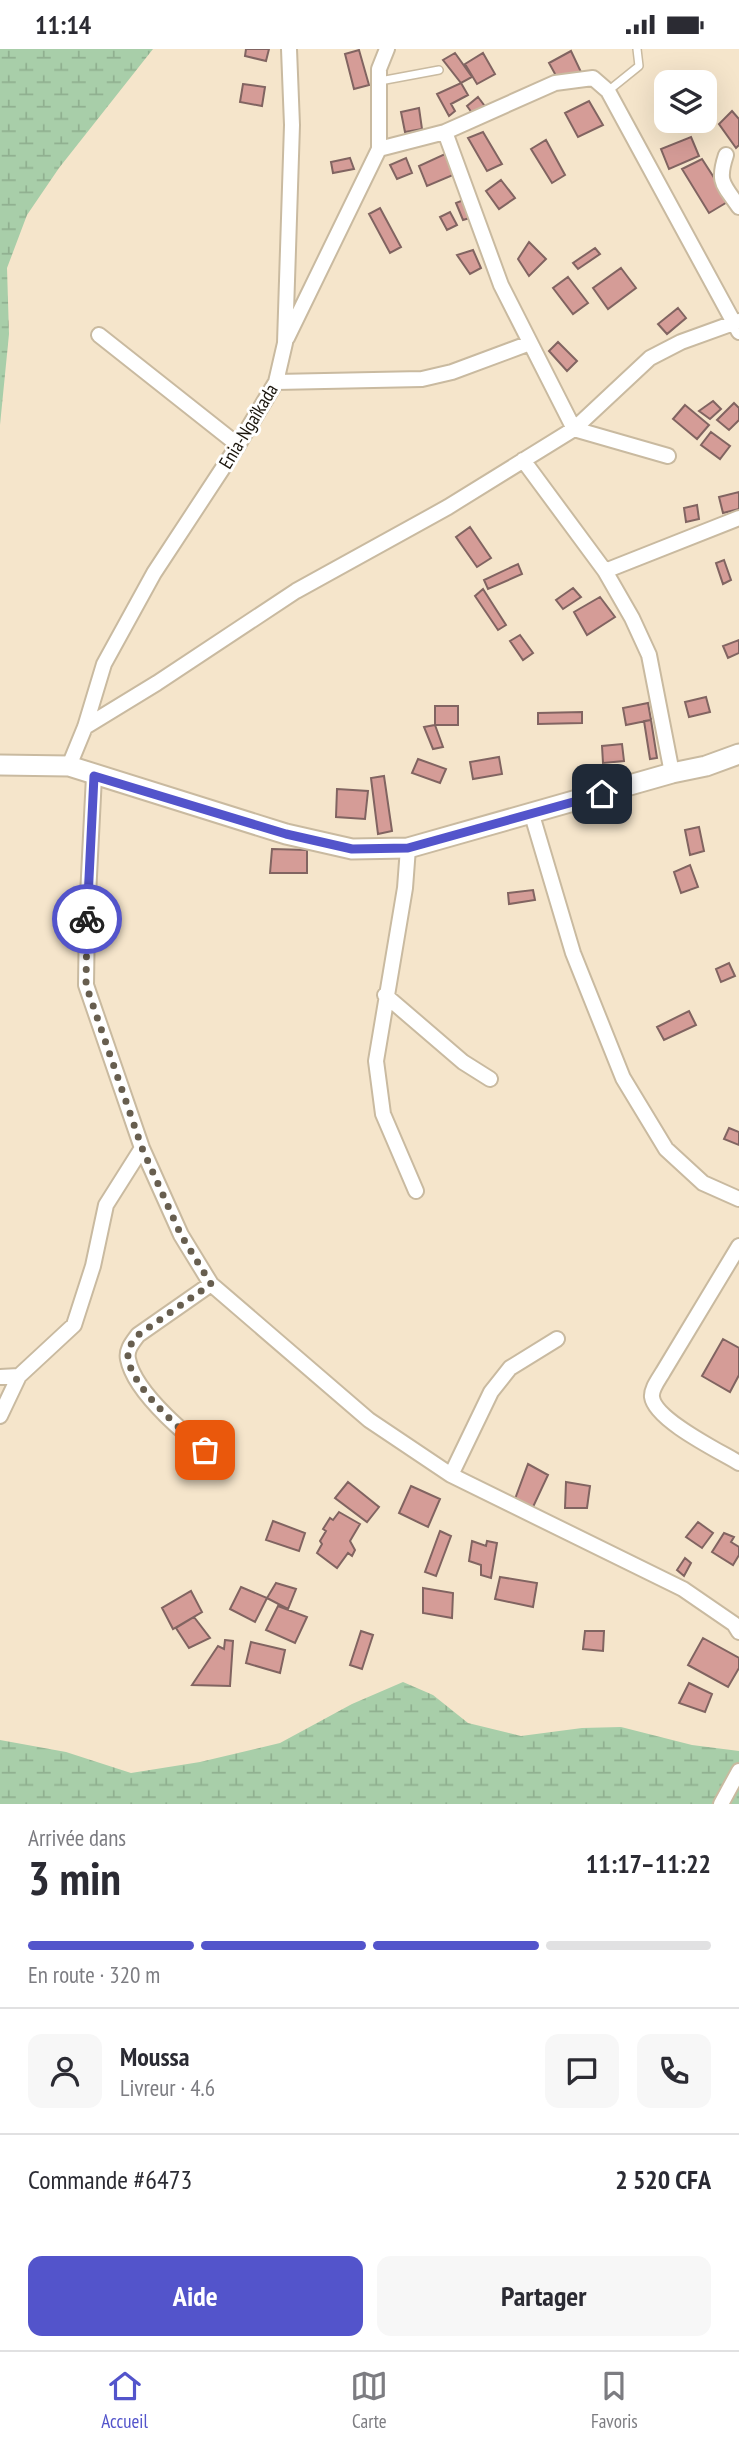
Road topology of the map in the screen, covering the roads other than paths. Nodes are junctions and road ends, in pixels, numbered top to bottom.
1 (289, 49) edge
2 (387, 49) edge
3 (637, 49) edge
4 (439, 70) dead end
5 (379, 81) junction
6 (608, 91) junction
7 (444, 132) junction
8 (379, 149) junction
9 (726, 155) dead end
10 (739, 207) edge
11 (737, 325) edge
12 (99, 335) dead end
13 (530, 342) junction
14 (285, 343) junction
15 (276, 382) junction
16 (574, 429) junction
17 (238, 445) junction
18 (668, 456) dead end
19 (523, 460) junction
20 (739, 518) edge
21 (605, 571) junction
22 (85, 727) junction
23 (739, 754) edge
24 (0, 765) edge
25 (69, 767) junction
26 (672, 773) junction
27 (94, 776) junction
28 (532, 815) junction
29 (408, 848) junction
30 (385, 995) junction
31 (490, 1079) dead end
32 (142, 1148) junction
33 (416, 1191) dead end
34 (739, 1199) edge
35 (739, 1246) edge
36 (211, 1284) junction
37 (558, 1339) dead end
38 (19, 1376) junction
39 (0, 1377) edge
40 (0, 1416) edge
41 (739, 1463) edge
42 (225, 1466) dead end
43 (451, 1475) junction
44 (739, 1632) edge
45 (739, 1771) edge
46 (721, 1804) edge

1 - 14 street, Enia-Ngaîkada
2 - 5 street
3 - 6 lane
4 - 5 lane
5 - 8 street
6 - 7 street
6 - 11 street
7 - 8 street
7 - 13 street
8 - 14 street
9 - 10 street
11 - 16 street
12 - 17 street
13 - 15 street
13 - 16 street
14 - 15 street, Enia-Ngaîkada
15 - 17 street, Enia-Ngaîkada
16 - 18 street
16 - 19 street
17 - 22 street, Enia-Ngaîkada
19 - 21 street
19 - 22 street
20 - 21 street
21 - 26 street
22 - 25 street, Enia-Ngaîkada
23 - 26 street
24 - 25 street
25 - 27 street
26 - 28 street
27 - 29 street
27 - 32 street
28 - 29 street
28 - 34 street
29 - 30 street
30 - 31 street
30 - 33 street
32 - 36 street
32 - 38 street
35 - 41 street
36 - 42 street
36 - 43 street
37 - 43 street
38 - 39 street
38 - 40 street
43 - 44 street
45 - 46 street

